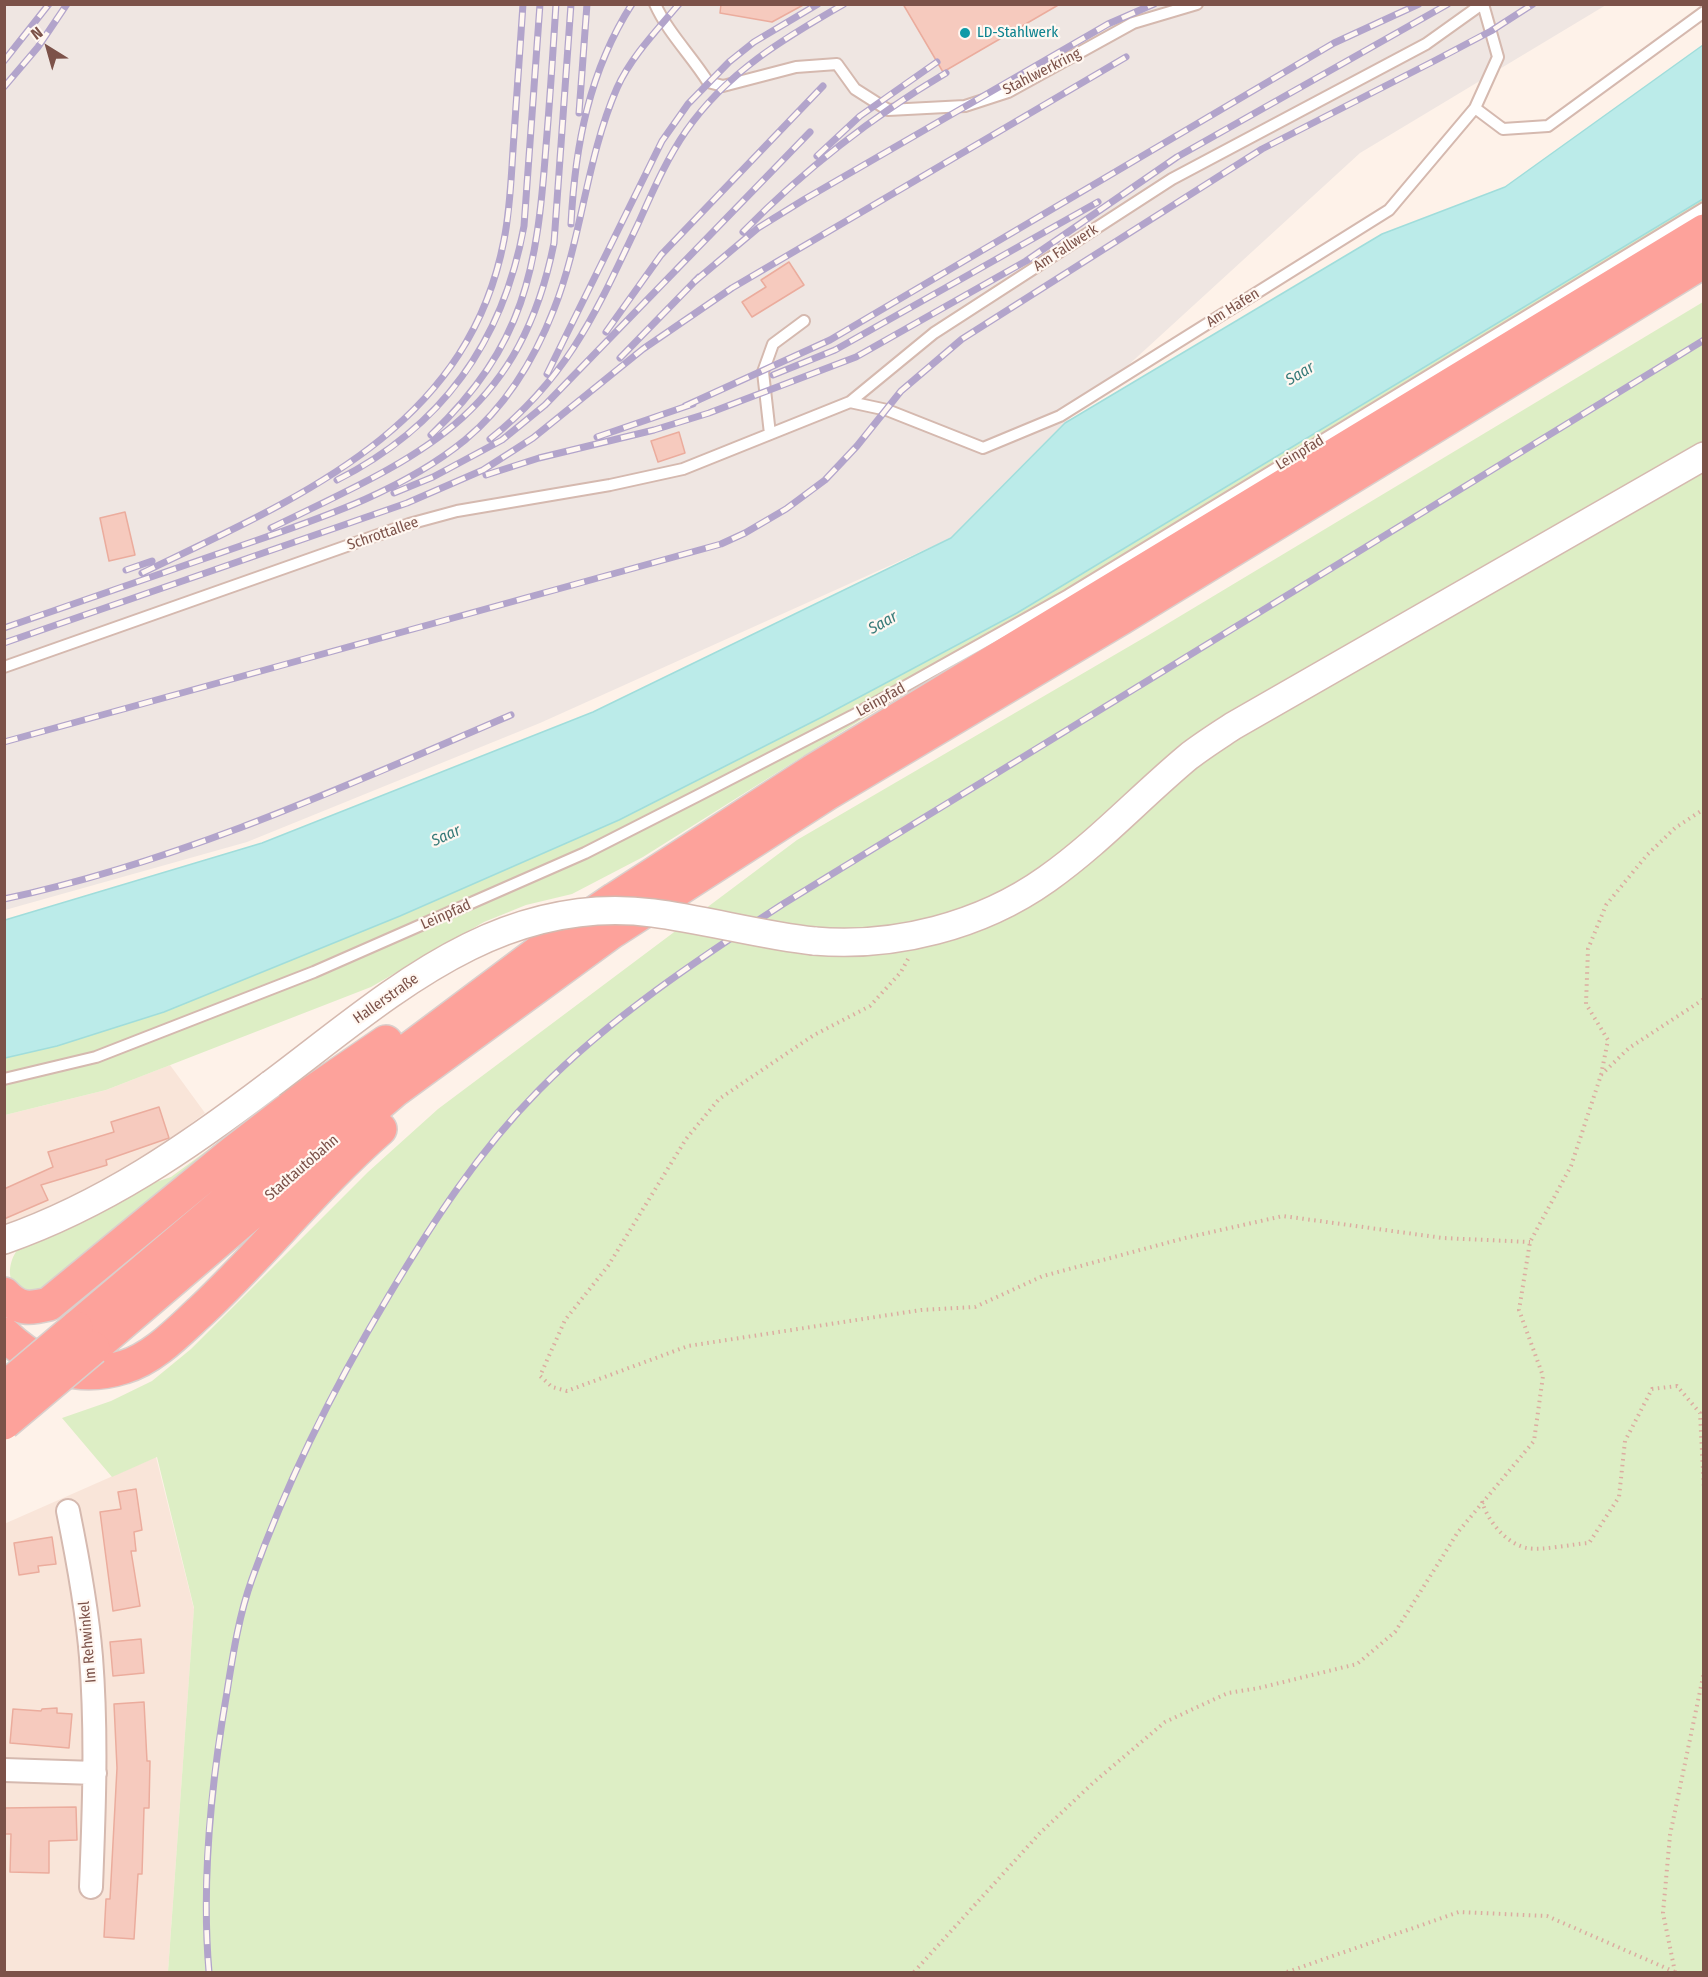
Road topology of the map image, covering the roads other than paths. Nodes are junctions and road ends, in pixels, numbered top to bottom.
1 (655, 4) edge
2 (1197, 4) edge
3 (1483, 4) edge
4 (1704, 12) edge
5 (1475, 108) junction
6 (1704, 208) edge
7 (1704, 231) edge
8 (1704, 261) edge
9 (804, 321) dead end
10 (850, 402) junction
11 (770, 434) junction
12 (1704, 456) edge
13 (4, 667) edge
14 (712, 852) junction
15 (560, 952) junction
16 (4, 1079) edge
17 (4, 1240) edge
18 (4, 1294) edge
19 (4, 1334) edge
20 (85, 1338) junction
21 (4, 1389) edge
22 (4, 1423) edge
23 (68, 1511) dead end
24 (4, 1770) edge
25 (95, 1773) junction
26 (91, 1887) dead end

1 - 2 lane, Stahlwerkring
3 - 5 lane, Am Hafen
3 - 10 lane, Am Fallwerk
4 - 5 lane
5 - 10 lane, Am Hafen
6 - 16 lane, Leinpfad
7 - 14 highway
8 - 14 highway
9 - 11 lane
10 - 11 lane, Am Fallwerk
11 - 13 lane, Schrottallee
12 - 17 street, Hallerstraße, bridge
14 - 15 highway
14 - 15 highway, Stadtautobahn
15 - 18 highway
15 - 19 highway
15 - 20 highway, Stadtautobahn
20 - 21 highway, bridge
20 - 22 highway, Stadtautobahn, bridge
23 - 25 street, Im Rehwinkel
24 - 25 street
25 - 26 street, Im Rehwinkel

